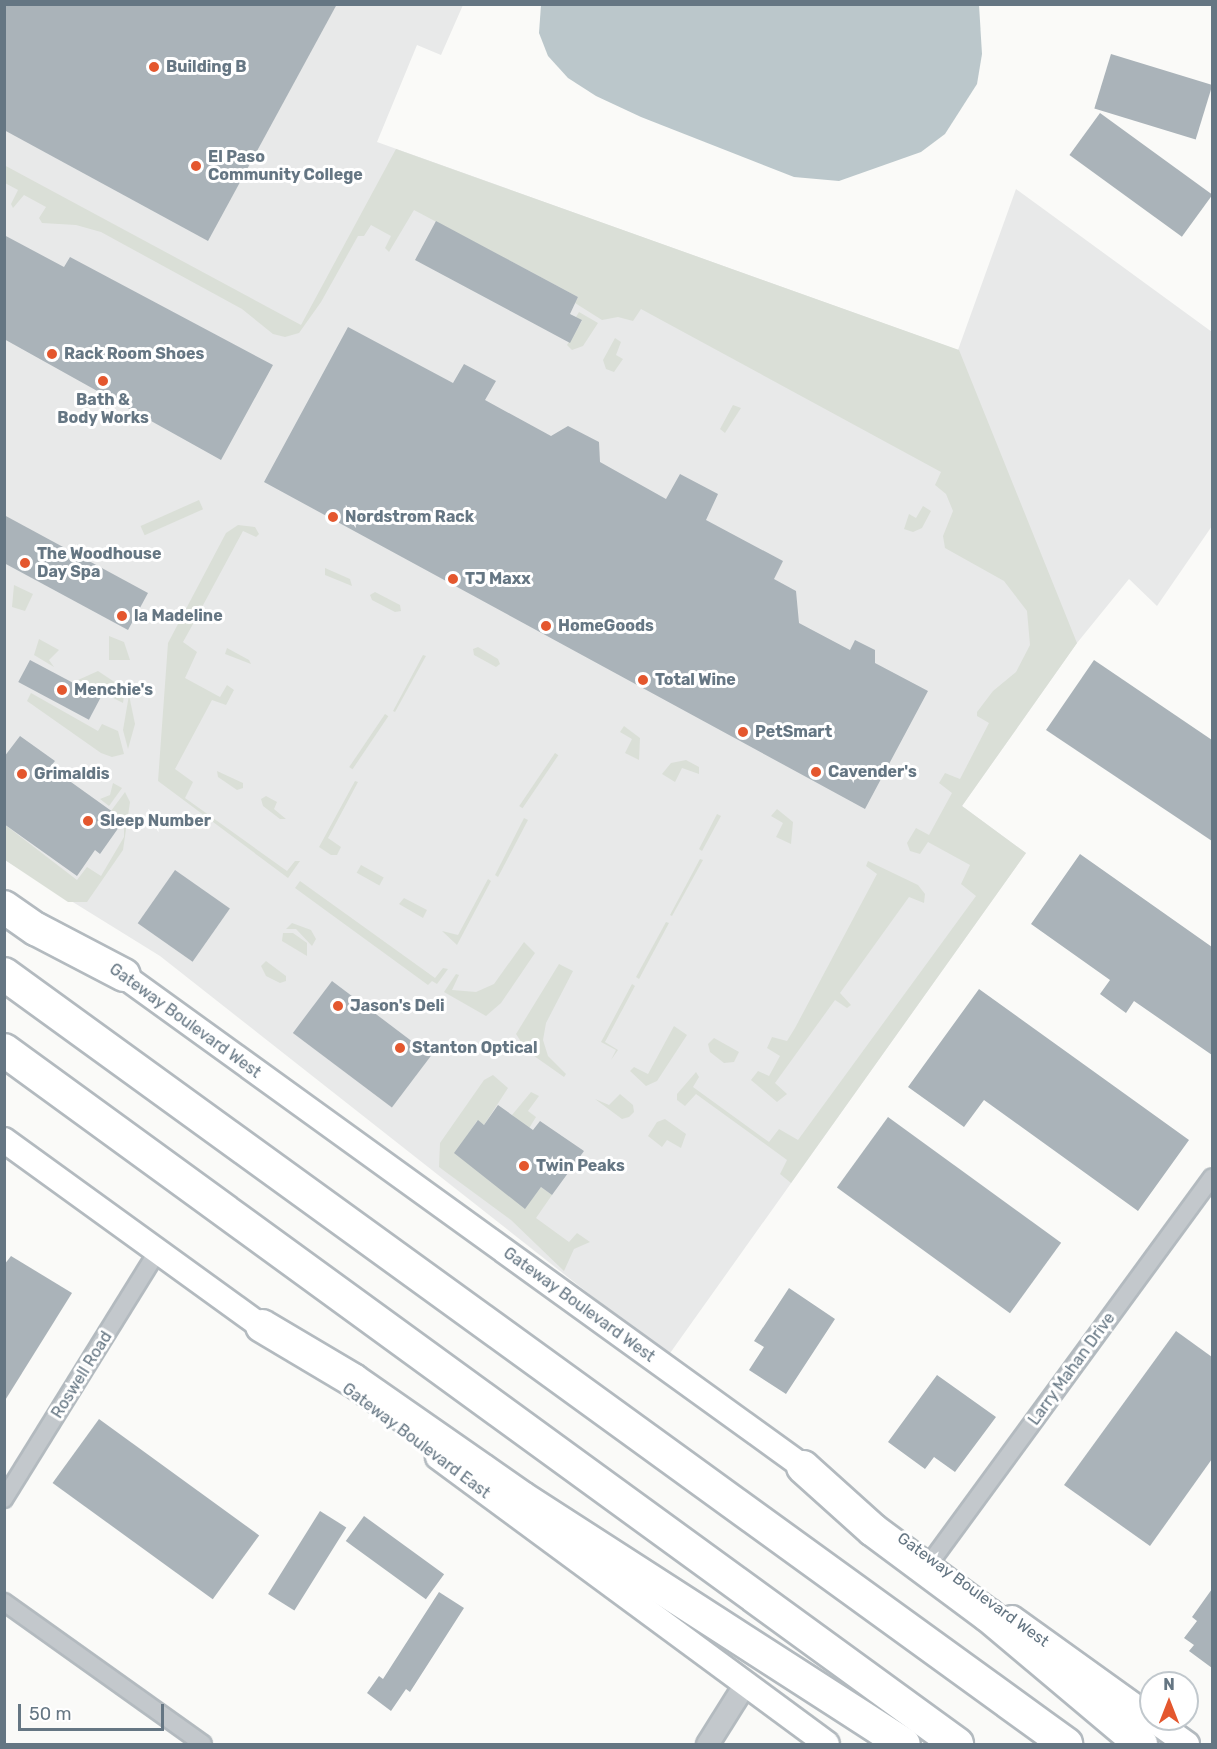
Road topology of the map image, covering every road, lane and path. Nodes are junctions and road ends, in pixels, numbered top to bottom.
1 (4, 895) edge
2 (4, 907) edge
3 (4, 974) edge
4 (124, 975) junction
5 (4, 1050) edge
6 (4, 1140) edge
7 (1212, 1177) edge
8 (158, 1251) junction
9 (262, 1326) junction
10 (802, 1467) junction
11 (4, 1499) edge
12 (932, 1560) junction
13 (4, 1602) edge
14 (744, 1685) junction
15 (1139, 1710) edge
16 (1168, 1731) edge
17 (203, 1744) edge
18 (707, 1744) edge
19 (827, 1744) edge
20 (904, 1744) edge
21 (957, 1744) edge
22 (1066, 1744) edge
23 (1141, 1744) edge
24 (1187, 1744) edge

1 - 4 main road, Gateway Boulevard West
2 - 4 highway
3 - 22 highway
4 - 10 main road, Gateway Boulevard West
5 - 21 highway
6 - 8 main road, Gateway Boulevard East
7 - 12 street, Larry Mahan Drive
8 - 9 main road, Gateway Boulevard East
8 - 11 street, Roswell Road
9 - 14 main road, Gateway Boulevard East
9 - 20 highway
10 - 12 main road, Gateway Boulevard West
10 - 23 highway
12 - 15 main road, Gateway Boulevard West
13 - 17 street
14 - 18 street
14 - 19 main road, Gateway Boulevard East
16 - 24 main road, Gateway Boulevard West

